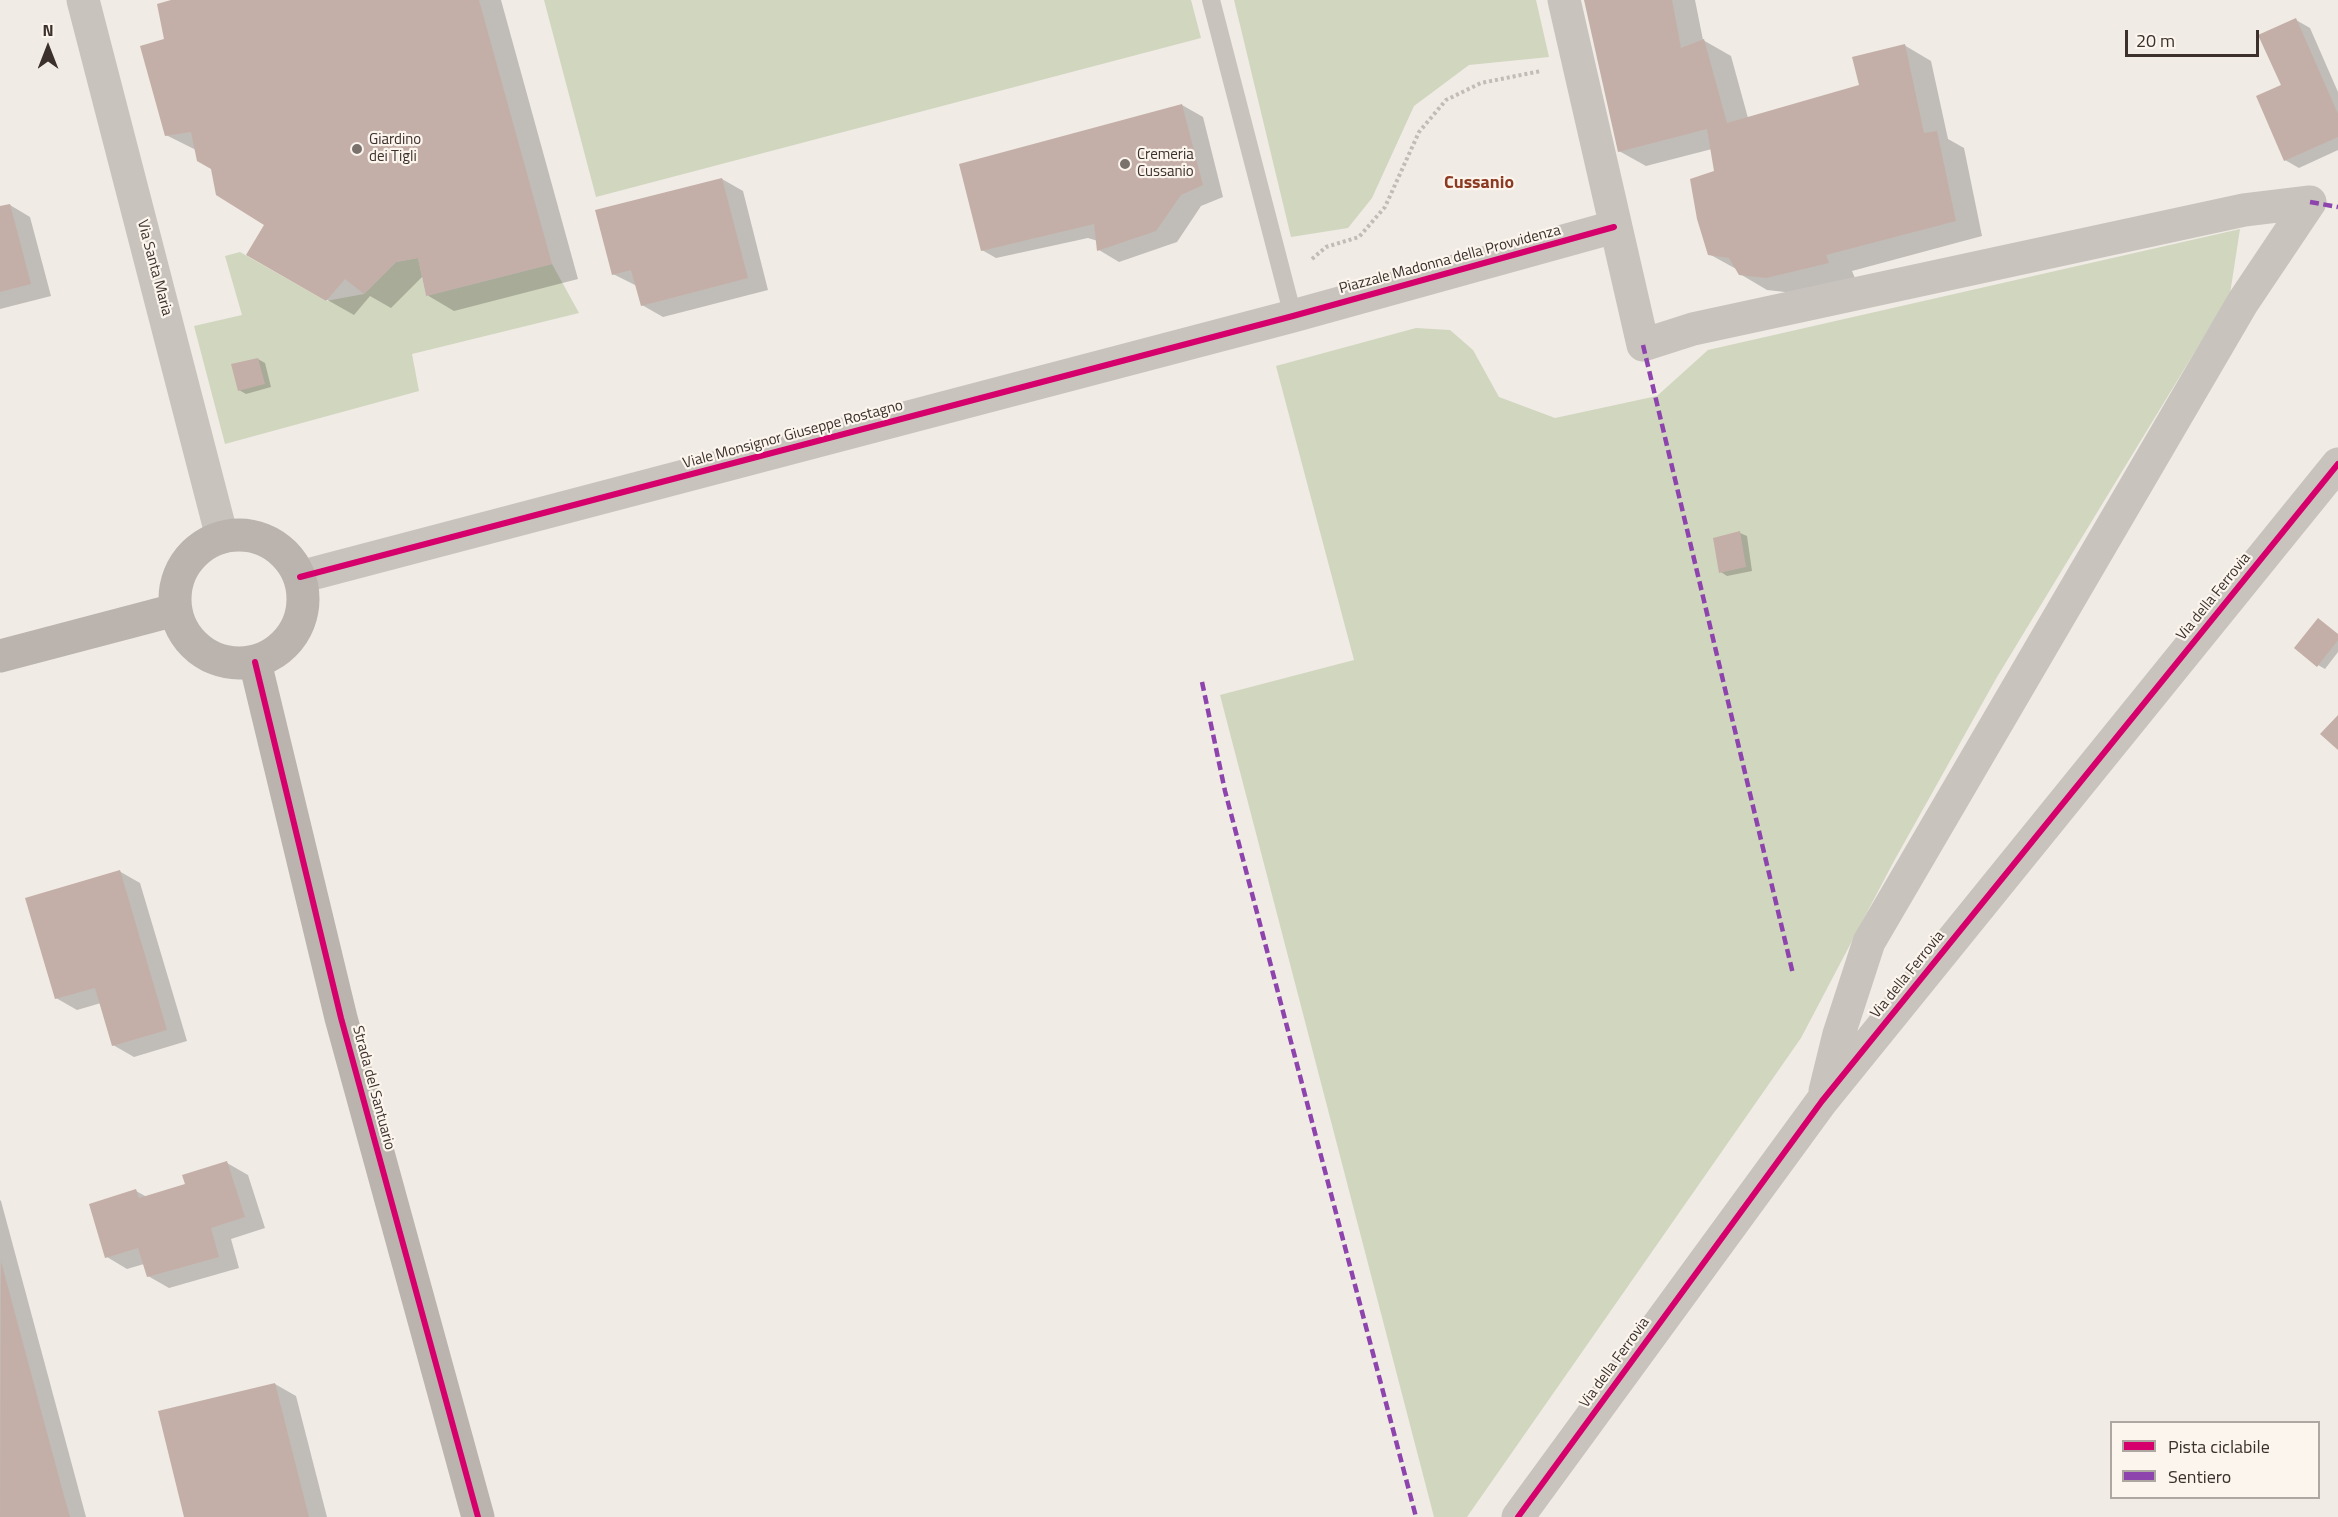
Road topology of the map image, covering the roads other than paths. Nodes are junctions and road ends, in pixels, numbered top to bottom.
1 (83, 0) edge
2 (1211, 0) edge
3 (1564, 0) edge
4 (1614, 227) junction
5 (1306, 313) junction
6 (2338, 464) edge
7 (222, 537) junction
8 (300, 577) junction
9 (175, 610) junction
10 (0, 656) edge
11 (255, 662) junction
12 (1822, 1101) junction
13 (478, 1517) edge
14 (1518, 1517) edge

1 - 7 street, Via Santa Maria
2 - 5 lane
3 - 4 street
4 - 5 street, Piazzale Madonna della Provvidenza
4 - 12 street, Via della Ferrovia
5 - 8 street, Viale Monsignor Giuseppe Rostagno
6 - 12 street, Via della Ferrovia
7 - 8 street
7 - 9 street
8 - 11 street
9 - 10 street
9 - 11 street
11 - 13 street, Strada del Santuario
12 - 14 street, Via della Ferrovia

